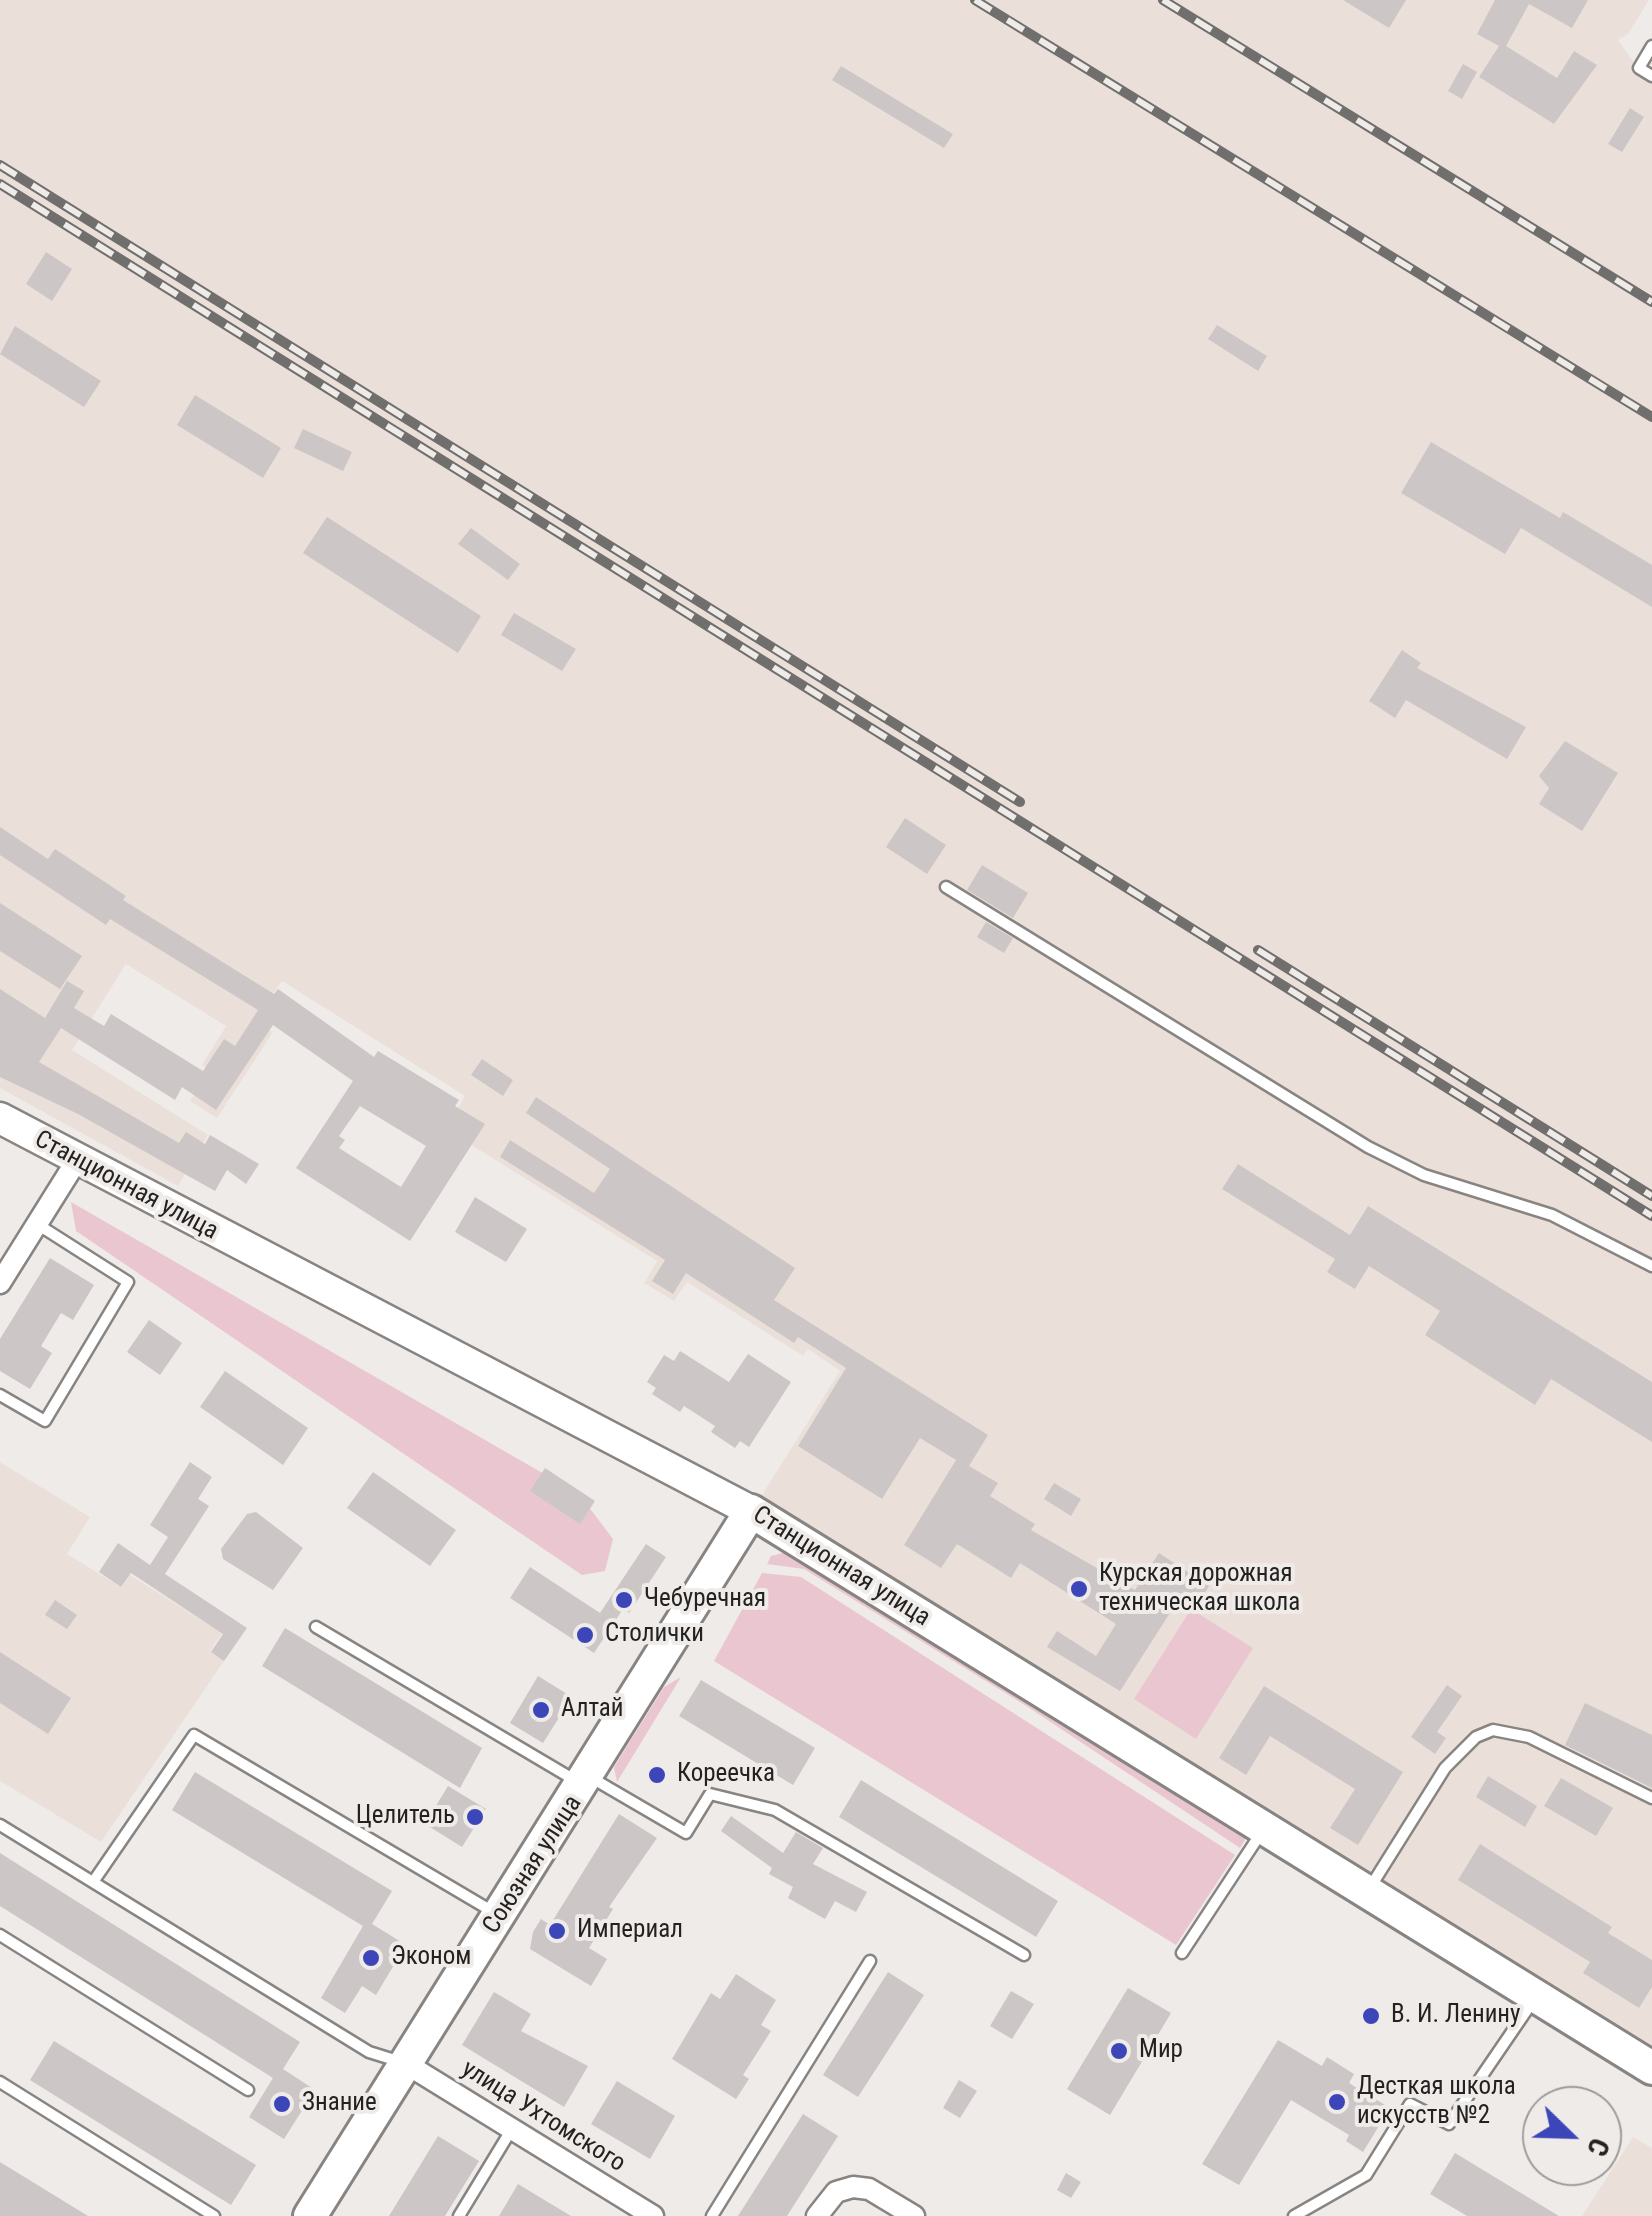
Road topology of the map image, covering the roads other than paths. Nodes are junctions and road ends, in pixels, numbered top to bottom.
1 (1652, 46) edge
2 (1652, 76) edge
3 (946, 887) dead end
4 (0, 1118) edge
5 (77, 1160) junction
6 (37, 1224) junction
7 (1652, 1266) edge
8 (0, 1283) edge
9 (0, 1395) edge
10 (751, 1511) junction
11 (316, 1627) dead end
12 (586, 1781) junction
13 (1652, 1798) edge
14 (0, 1825) edge
15 (1264, 1828) junction
16 (93, 1882) junction
17 (1368, 1892) junction
18 (500, 1916) junction
19 (0, 1935) edge
20 (1182, 1953) dead end
21 (1024, 1955) dead end
22 (870, 1960) dead end
23 (1536, 1996) junction
24 (405, 2062) junction
25 (1652, 2068) edge
26 (0, 2082) edge
27 (248, 2090) dead end
28 (513, 2126) junction
29 (214, 2216) edge
30 (310, 2216) edge
31 (459, 2216) edge
32 (654, 2216) edge
33 (712, 2216) edge
34 (817, 2216) edge
35 (914, 2216) edge
36 (1294, 2216) edge

1 - 2 lane
3 - 7 lane
4 - 5 main road, Станционная улица
5 - 6 street
5 - 10 main road, Станционная улица
6 - 8 street
6 - 9 lane
10 - 12 main road, Союзная улица
10 - 15 main road, Станционная улица
11 - 12 lane
12 - 18 main road, Союзная улица
12 - 21 lane
13 - 17 lane
14 - 16 lane
15 - 17 main road, Станционная улица
15 - 20 lane
16 - 18 lane
16 - 24 lane
17 - 23 main road, Станционная улица
18 - 24 main road, Союзная улица
19 - 27 lane
22 - 33 lane
23 - 25 main road, Станционная улица
23 - 36 lane
24 - 28 street, улица Ухтомского
24 - 30 main road, Союзная улица
26 - 29 lane
28 - 31 lane
28 - 32 street, улица Ухтомского
34 - 35 street

